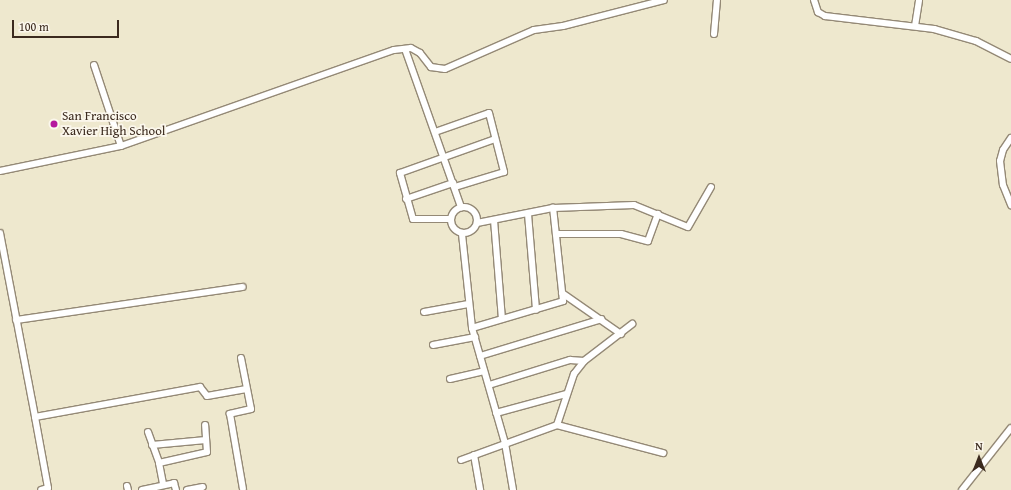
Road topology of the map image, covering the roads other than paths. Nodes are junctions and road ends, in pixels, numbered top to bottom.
1 (664, 0) edge
2 (717, 0) edge
3 (814, 0) edge
4 (919, 0) edge
5 (915, 26) junction
6 (714, 34) dead end
7 (405, 49) junction
8 (1011, 60) edge
9 (94, 65) dead end
10 (435, 132) junction
11 (1011, 138) edge
12 (495, 140) junction
13 (121, 146) junction
14 (444, 158) junction
15 (0, 170) edge
16 (454, 185) junction
17 (711, 187) dead end
18 (406, 199) junction
19 (1011, 205) edge
20 (461, 207) junction
21 (553, 208) junction
22 (528, 214) junction
23 (658, 214) junction
24 (450, 219) junction
25 (494, 220) junction
26 (477, 223) junction
27 (0, 233) edge
28 (462, 234) junction
29 (556, 234) junction
30 (243, 287) dead end
31 (562, 293) junction
32 (468, 304) junction
33 (536, 310) junction
34 (424, 312) dead end
35 (502, 319) junction
36 (16, 320) junction
37 (602, 320) junction
38 (632, 324) dead end
39 (472, 328) junction
40 (621, 334) junction
41 (475, 337) junction
42 (433, 345) dead end
43 (480, 356) junction
44 (242, 358) dead end
45 (584, 361) junction
46 (484, 371) junction
47 (450, 379) dead end
48 (488, 385) junction
49 (246, 389) junction
50 (566, 394) junction
51 (496, 413) junction
52 (35, 416) junction
53 (205, 425) dead end
54 (557, 425) junction
55 (1011, 428) edge
56 (148, 432) dead end
57 (206, 440) junction
58 (505, 443) junction
59 (152, 445) junction
60 (663, 453) dead end
61 (474, 455) junction
62 (461, 460) dead end
63 (159, 463) junction
64 (163, 484) junction
65 (203, 487) dead end
66 (244, 489) edge
67 (41, 490) edge
68 (142, 490) edge
69 (176, 490) edge
70 (187, 490) edge
71 (480, 490) edge
72 (513, 490) edge
73 (962, 490) edge

1 - 7 street
2 - 6 street
3 - 5 street
4 - 5 street
5 - 8 street
7 - 10 street
7 - 13 street
9 - 13 street
10 - 12 street
10 - 14 street
11 - 19 street
12 - 14 street
12 - 16 street
13 - 15 street
14 - 16 street
14 - 18 street
16 - 18 street
16 - 20 street
17 - 23 street
18 - 24 street
20 - 24 street
20 - 26 street
21 - 22 street
21 - 23 street
21 - 29 street
22 - 25 street
22 - 33 street
23 - 29 street
24 - 28 street
25 - 26 street
25 - 35 street
26 - 28 street
27 - 36 street
28 - 32 street
29 - 31 street
30 - 36 street
31 - 33 street
31 - 37 street
32 - 34 street
32 - 39 street
33 - 35 street
35 - 39 street
36 - 52 street
37 - 40 street
37 - 43 street
38 - 40 street
39 - 41 street
40 - 45 street
41 - 42 street
41 - 43 street
43 - 46 street
44 - 49 street
45 - 48 street
45 - 50 street
46 - 47 street
46 - 48 street
48 - 51 street
49 - 52 street
49 - 66 street
50 - 51 street
50 - 54 street
51 - 58 street
52 - 67 street
53 - 57 street
54 - 58 street
54 - 60 street
55 - 73 street
56 - 59 street
57 - 59 street
57 - 63 street
58 - 61 street
58 - 72 street
59 - 63 street
61 - 62 street
61 - 71 street
63 - 64 street
64 - 68 street
64 - 69 street
65 - 70 street

